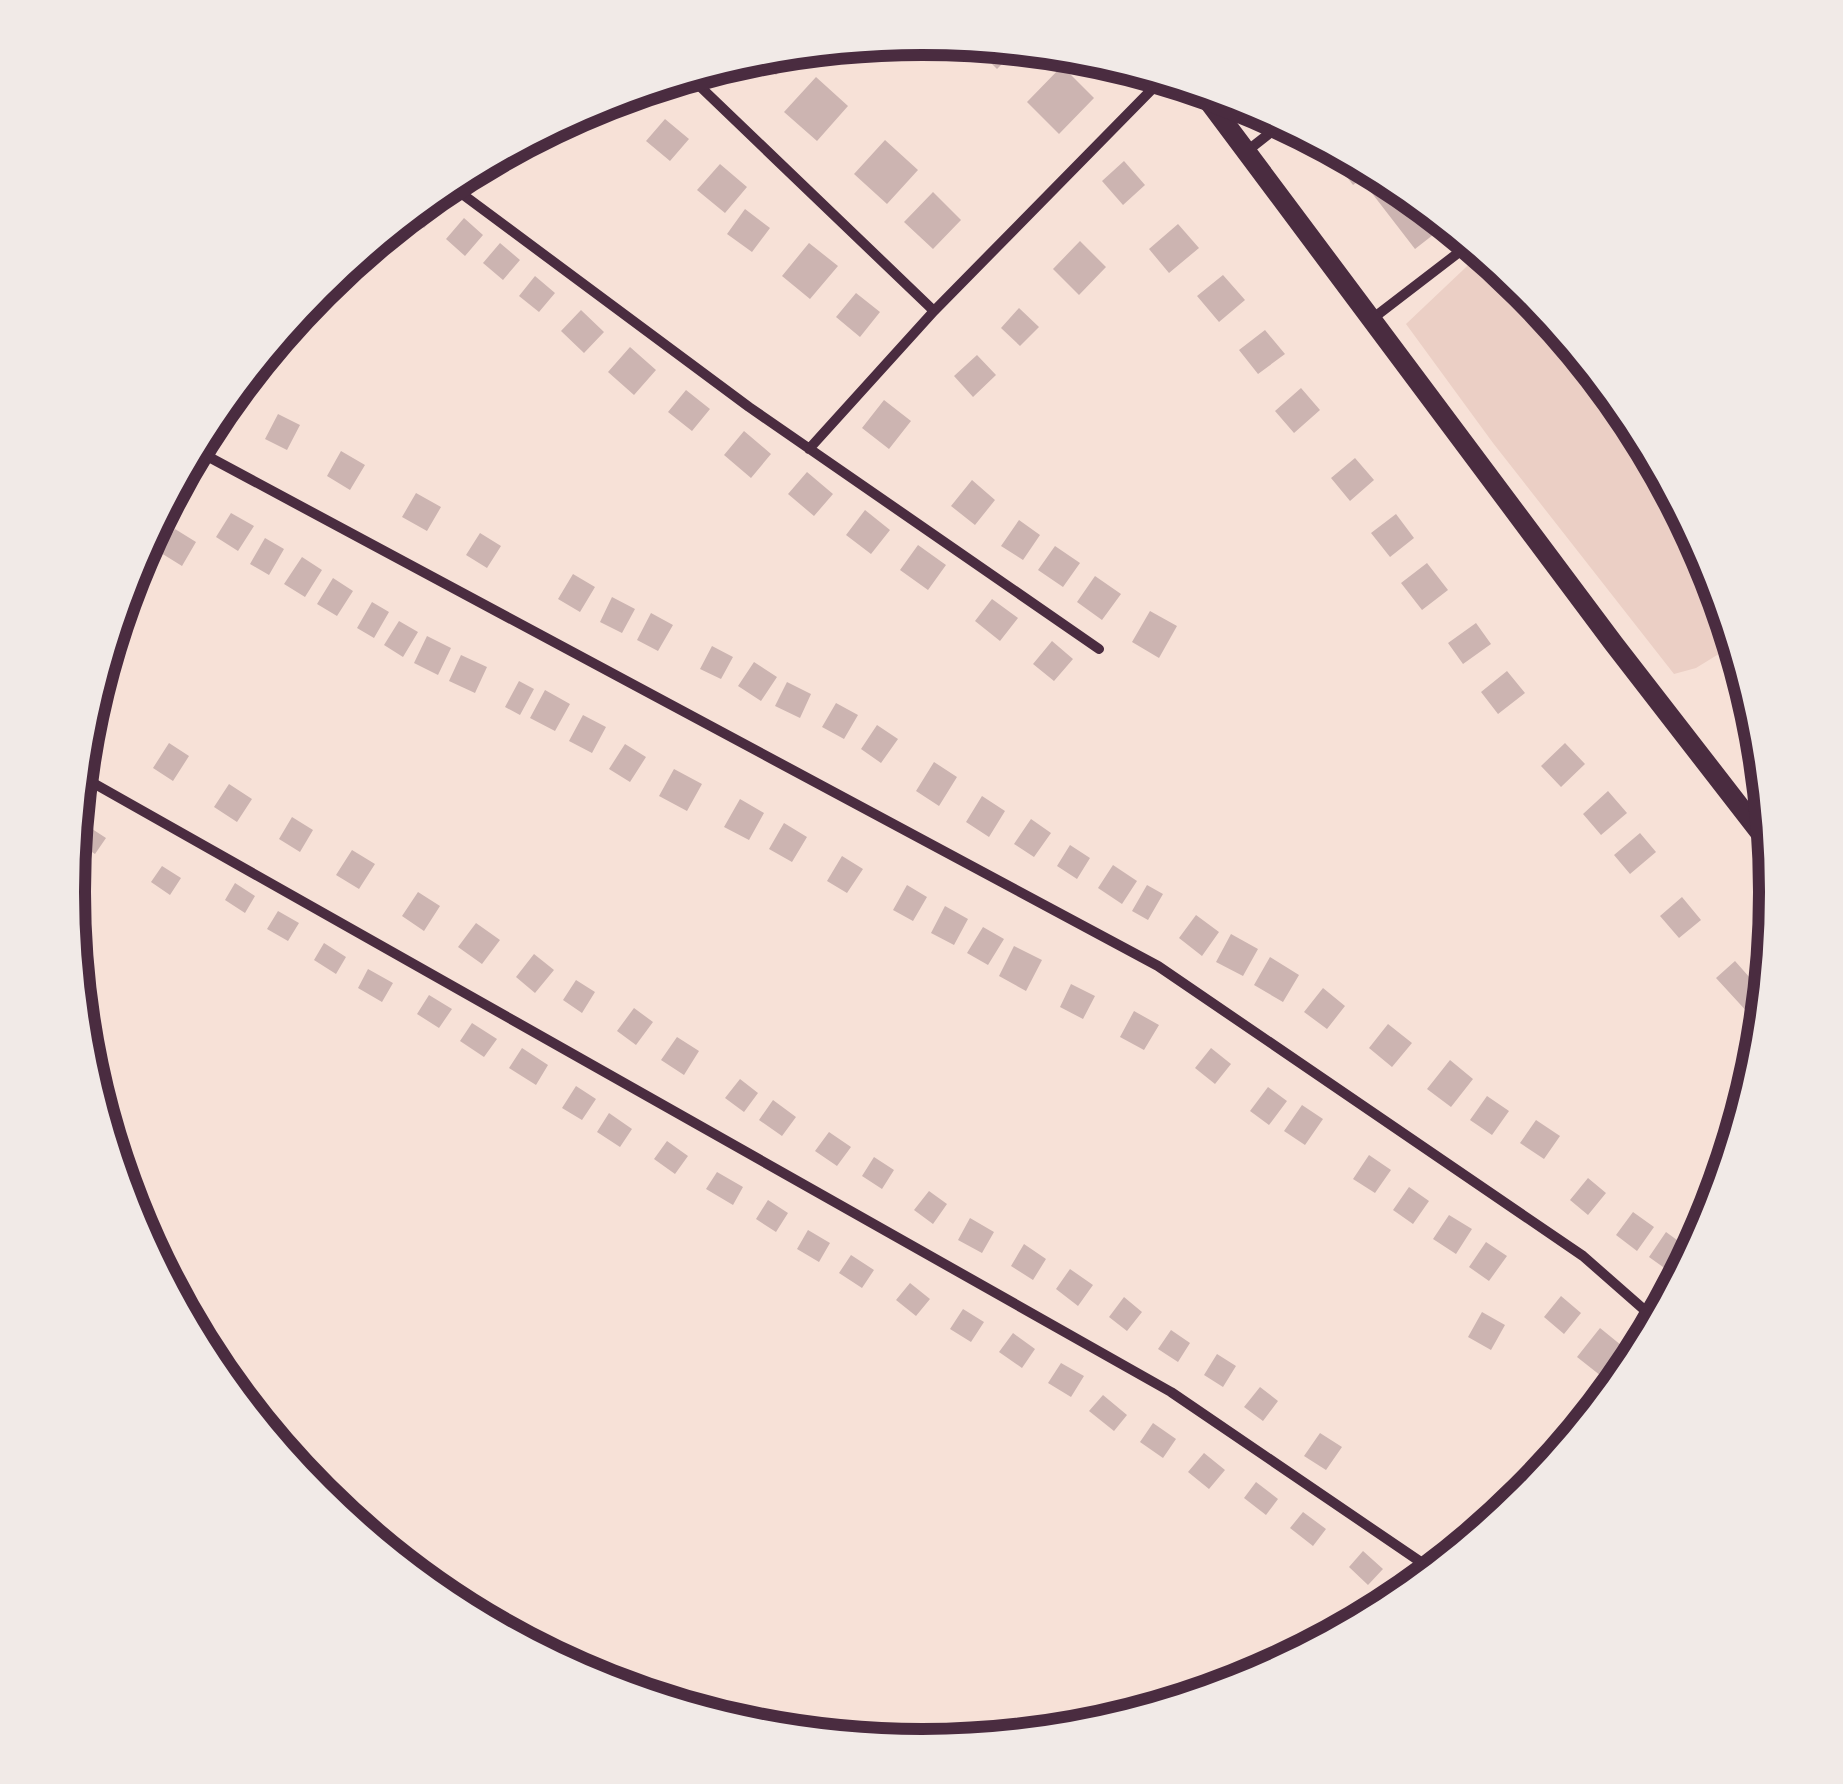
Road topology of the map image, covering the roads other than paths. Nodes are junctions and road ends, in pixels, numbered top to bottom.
1 (699, 86) edge
2 (1153, 88) edge
3 (1214, 108) edge
4 (1271, 132) edge
5 (1247, 151) junction
6 (461, 193) edge
7 (1460, 252) edge
8 (934, 311) junction
9 (1372, 319) junction
10 (809, 449) junction
11 (208, 456) edge
12 (1099, 649) dead end
13 (92, 783) edge
14 (1756, 827) edge
15 (1645, 1311) edge
16 (1422, 1563) edge

1 - 8 street
2 - 8 street
3 - 5 main road
4 - 5 street
5 - 9 main road
6 - 10 street
7 - 9 street
8 - 10 street
9 - 14 main road
10 - 12 street
11 - 15 street
13 - 16 street

